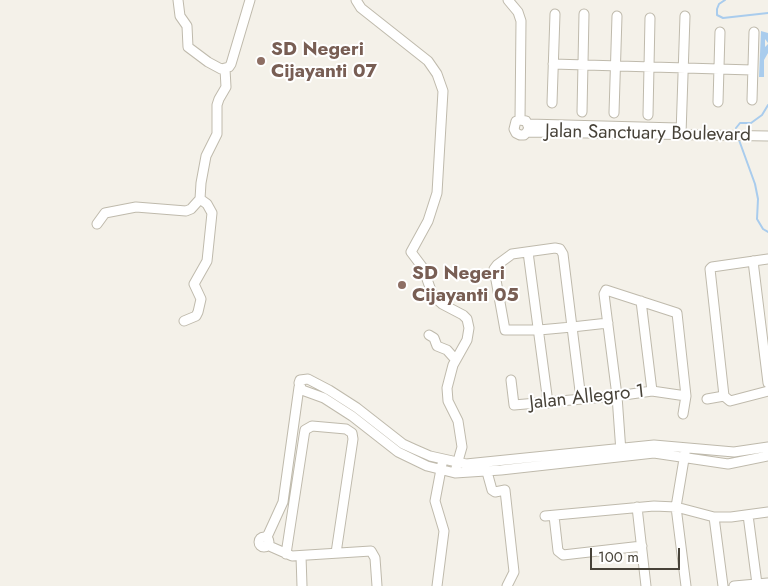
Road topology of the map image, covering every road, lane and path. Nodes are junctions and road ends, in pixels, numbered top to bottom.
1 (178, 0) edge
2 (250, 0) edge
3 (356, 0) edge
4 (508, 0) edge
5 (555, 14) dead end
6 (584, 14) dead end
7 (617, 16) dead end
8 (685, 16) dead end
9 (650, 18) dead end
10 (720, 32) dead end
11 (754, 32) dead end
12 (553, 64) junction
13 (583, 65) junction
14 (615, 66) junction
15 (649, 67) junction
16 (683, 68) junction
17 (225, 69) junction
18 (719, 69) junction
19 (752, 70) junction
20 (752, 100) dead end
21 (718, 102) dead end
22 (552, 103) dead end
23 (582, 112) dead end
24 (614, 113) dead end
25 (648, 115) dead end
26 (681, 131) junction
27 (768, 131) edge
28 (727, 133) junction
29 (768, 136) edge
30 (200, 199) junction
31 (97, 224) dead end
32 (528, 252) junction
33 (768, 259) edge
34 (753, 261) junction
35 (642, 301) junction
36 (184, 321) dead end
37 (608, 323) junction
38 (572, 327) junction
39 (539, 330) junction
40 (429, 335) dead end
41 (455, 359) junction
42 (511, 380) dead end
43 (768, 383) edge
44 (299, 387) junction
45 (652, 391) junction
46 (768, 391) edge
47 (617, 396) junction
48 (686, 396) junction
49 (724, 396) junction
50 (581, 399) junction
51 (707, 399) dead end
52 (548, 403) junction
53 (683, 414) dead end
54 (768, 447) edge
55 (621, 452) junction
56 (685, 453) junction
57 (768, 456) edge
58 (443, 459) junction
59 (457, 462) junction
60 (441, 470) junction
61 (487, 472) junction
62 (455, 473) junction
63 (637, 507) junction
64 (676, 508) junction
65 (768, 512) edge
66 (748, 515) junction
67 (714, 517) junction
68 (642, 546) junction
69 (336, 553) junction
70 (286, 554) junction
71 (301, 556) junction
72 (768, 583) edge
73 (757, 584) junction
74 (302, 586) edge
75 (377, 586) edge
76 (437, 586) edge
77 (508, 586) edge
78 (646, 586) edge
79 (686, 586) edge
80 (723, 586) edge
81 (734, 586) edge

1 - 17 street
2 - 17 street
3 - 41 street
4 - 26 street, Jalan Sanctuary Boulevard
5 - 12 street
6 - 13 street
7 - 14 street
8 - 16 street
9 - 15 street
10 - 18 street
11 - 19 street
12 - 13 street
12 - 22 street
13 - 14 street
13 - 23 street
14 - 15 street
14 - 24 street
15 - 16 street
15 - 25 street
16 - 18 street
16 - 26 street
17 - 30 street
18 - 19 street
18 - 21 street
19 - 20 street
26 - 28 street, Jalan Sanctuary Boulevard
27 - 28 street, Jalan Sanctuary Boulevard
28 - 29 street, Jalan Sanctuary Boulevard
30 - 31 street
30 - 36 street
32 - 38 street
32 - 39 street
32 - 39 street
33 - 34 street
34 - 43 street
34 - 49 street
35 - 37 street
35 - 45 street
35 - 48 street
37 - 38 street
37 - 47 street
38 - 39 street
38 - 50 street
39 - 52 street
40 - 41 street
41 - 59 street
42 - 52 street, Jalan Allegro 1
44 - 58 street
44 - 60 street
44 - 70 street
45 - 47 street, Jalan Allegro 1
45 - 48 street, Jalan Allegro 1
46 - 49 street
47 - 50 street, Jalan Allegro 1
47 - 55 street
48 - 53 street
49 - 51 street
50 - 52 street, Jalan Allegro 1
54 - 56 street
55 - 56 street
55 - 59 street
55 - 61 street
56 - 57 street
56 - 64 street
58 - 59 street
58 - 60 street
59 - 62 street
60 - 62 street
60 - 76 street
61 - 62 street
61 - 77 street
63 - 64 street
63 - 68 street
63 - 68 street
64 - 67 street
64 - 79 street
65 - 66 street
66 - 67 street
66 - 73 street
67 - 80 street
68 - 78 street
69 - 70 street
69 - 71 street
69 - 75 street
70 - 71 street
71 - 74 street
72 - 73 street
73 - 81 street

